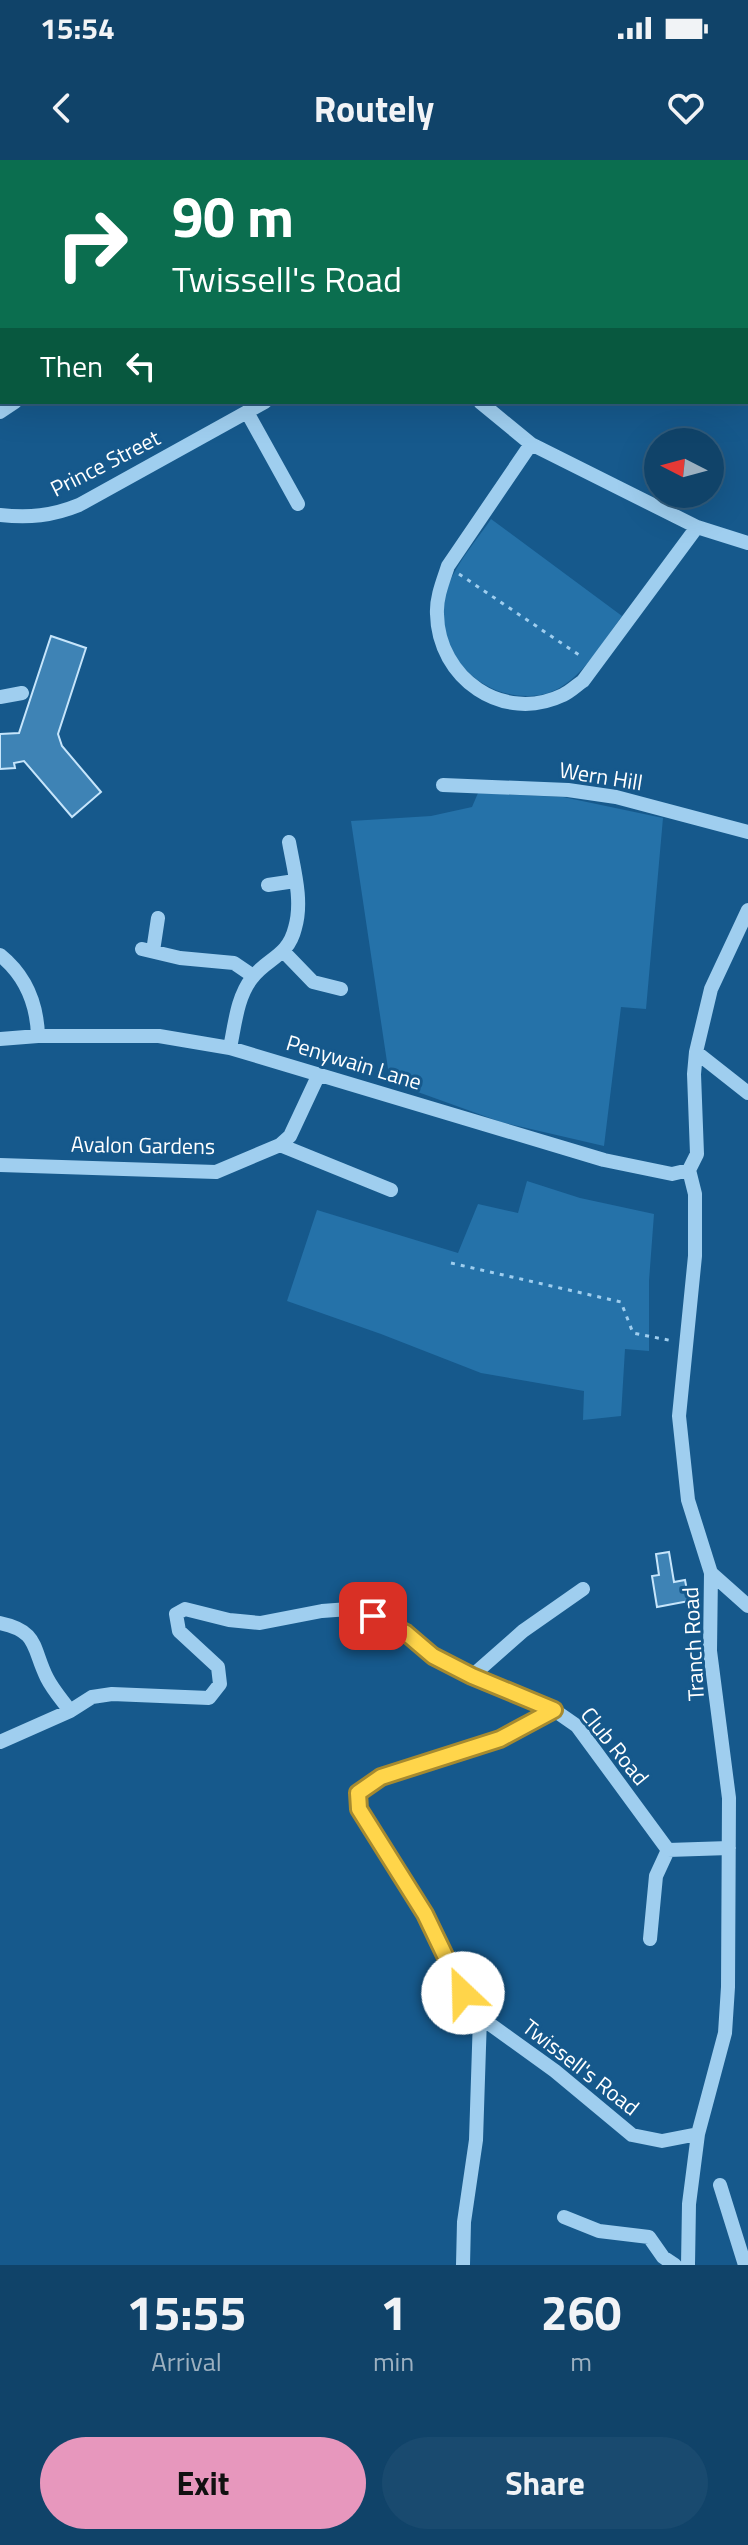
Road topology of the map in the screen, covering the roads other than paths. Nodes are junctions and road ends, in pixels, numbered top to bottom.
1 (261, 404) edge
2 (482, 404) edge
3 (247, 412) junction
4 (531, 444) junction
5 (298, 504) dead end
6 (0, 515) edge
7 (697, 527) junction
8 (748, 543) edge
9 (22, 693) dead end
10 (0, 697) edge
11 (443, 785) dead end
12 (748, 832) edge
13 (289, 842) dead end
14 (295, 881) junction
15 (268, 885) dead end
16 (748, 910) edge
17 (158, 918) dead end
18 (742, 936) edge
19 (284, 952) junction
20 (0, 955) edge
21 (253, 976) junction
22 (341, 989) dead end
23 (38, 1036) junction
24 (0, 1039) edge
25 (230, 1048) junction
26 (696, 1052) junction
27 (319, 1074) junction
28 (748, 1093) edge
29 (280, 1145) junction
30 (0, 1165) edge
31 (689, 1170) junction
32 (391, 1190) dead end
33 (711, 1573) junction
34 (583, 1589) dead end
35 (748, 1606) edge
36 (0, 1623) edge
37 (472, 1676) junction
38 (554, 1710) junction
39 (70, 1711) junction
40 (0, 1742) edge
41 (729, 1848) junction
42 (668, 1850) junction
43 (650, 1939) dead end
44 (480, 2017) junction
45 (698, 2134) junction
46 (720, 2185) dead end
47 (564, 2217) dead end
48 (463, 2265) edge
49 (675, 2265) edge
50 (688, 2265) edge
51 (745, 2265) edge

1 - 3 street, Prince Street
2 - 4 street
3 - 5 street
3 - 6 street, Prince Street
4 - 7 street
4 - 7 street
7 - 8 street
9 - 10 street
11 - 12 street, Wern Hill
13 - 14 street
14 - 15 street
14 - 19 street
16 - 18 street, Tranch Road
17 - 21 street
18 - 26 street, Tranch Road
19 - 21 street
19 - 22 street
20 - 23 street
21 - 25 street
23 - 24 street, Penywain Lane
23 - 25 street, Penywain Lane
25 - 27 street, Penywain Lane
26 - 28 street
26 - 31 street, Tranch Road
27 - 29 street
27 - 31 street, Penywain Lane
29 - 30 street, Avalon Gardens
29 - 32 street
31 - 33 street, Tranch Road
33 - 35 street
33 - 41 street, Tranch Road
34 - 37 street
36 - 39 street
37 - 38 street, Club Road
37 - 39 street, Club Road
38 - 42 street, Club Road
38 - 44 street, Twissell's Road
39 - 40 street, Club Road
41 - 42 street
41 - 45 street, Tranch Road
42 - 43 street
44 - 45 street, Twissell's Road
44 - 48 street
45 - 50 street, Tranch Road
46 - 51 street
47 - 49 street

